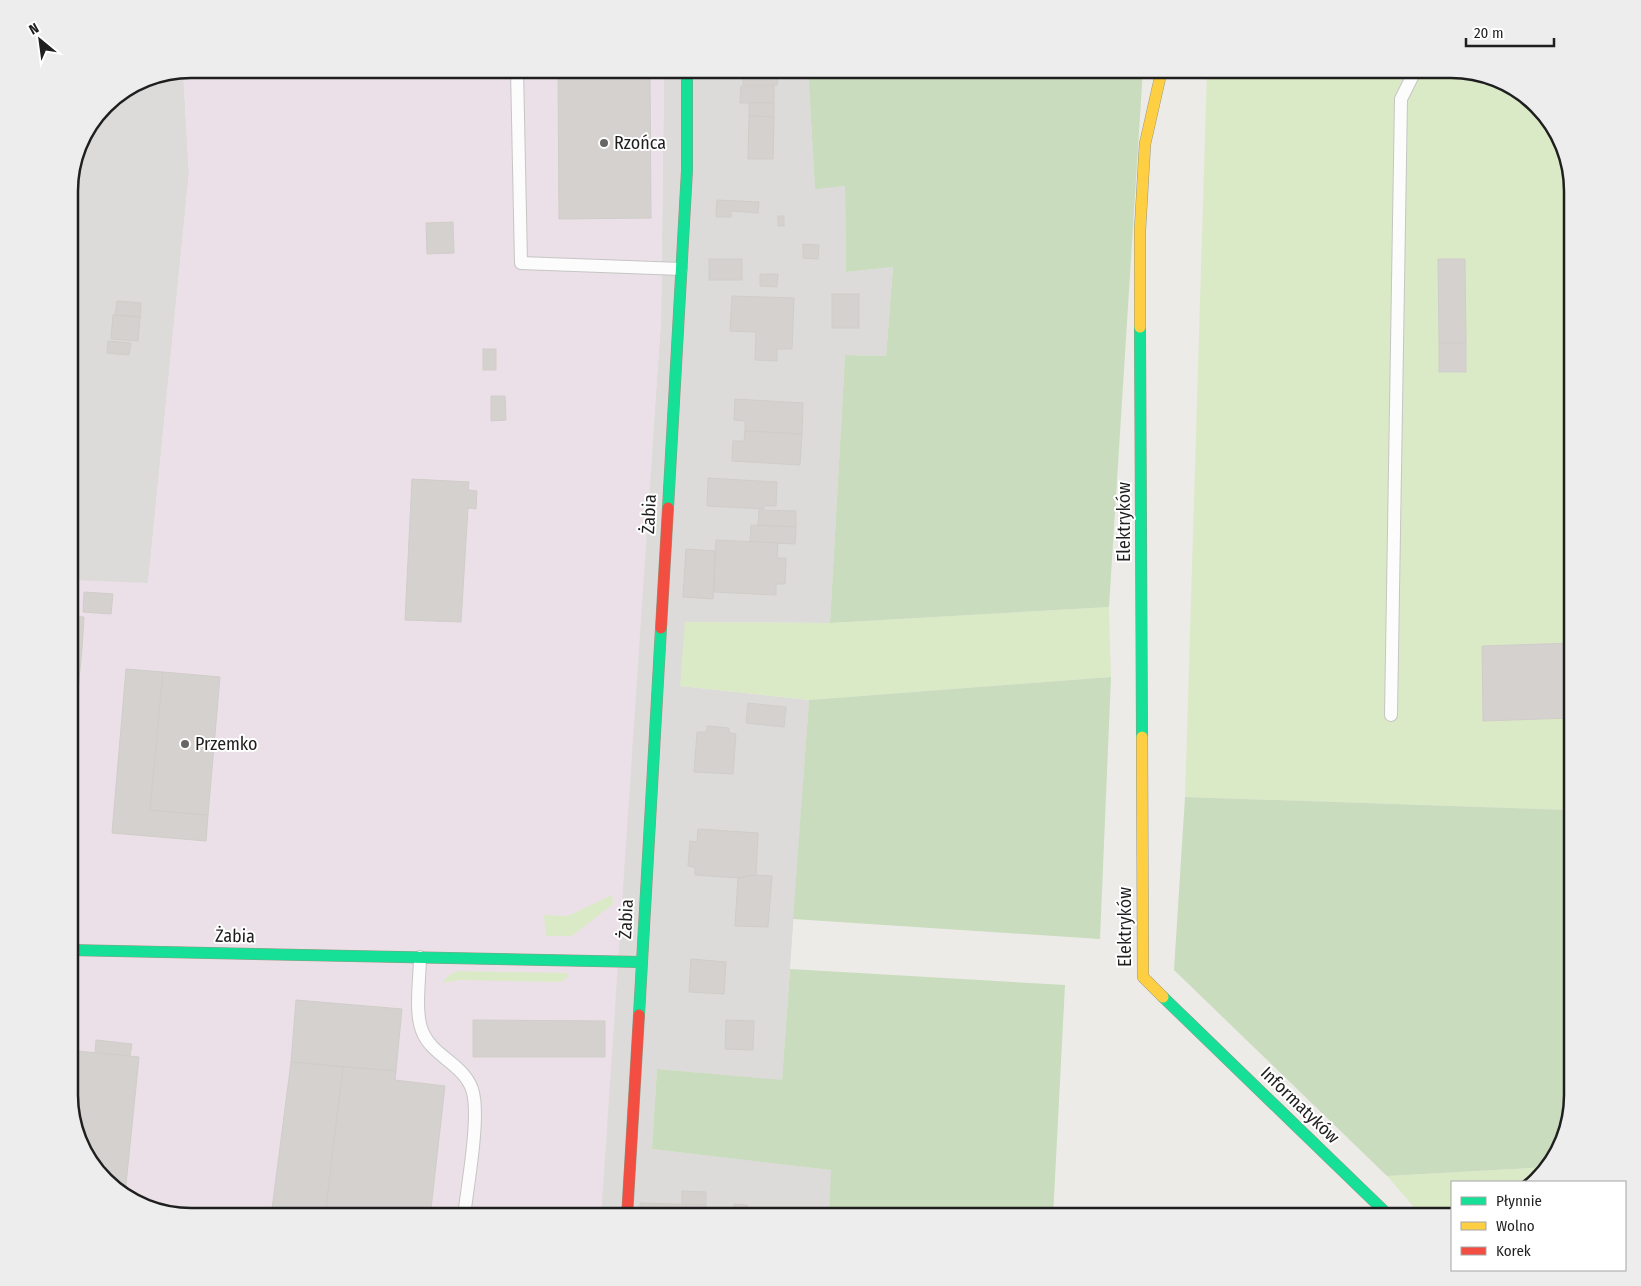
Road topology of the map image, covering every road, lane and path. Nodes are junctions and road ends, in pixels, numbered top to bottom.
1 (517, 78) edge
2 (687, 78) edge
3 (1160, 78) edge
4 (1412, 78) edge
5 (681, 269) junction
6 (1391, 715) dead end
7 (78, 950) edge
8 (420, 957) junction
9 (641, 962) junction
10 (1143, 977) joint
11 (465, 1208) edge
12 (627, 1208) edge
13 (1378, 1208) edge

1 - 5 lane
2 - 5 street, Żabia
3 - 10 street, Elektryków
4 - 6 lane
5 - 9 street, Żabia
7 - 8 street, Żabia
8 - 9 street, Żabia
8 - 11 lane
9 - 12 street, Żabia
10 - 13 street, Informatyków

